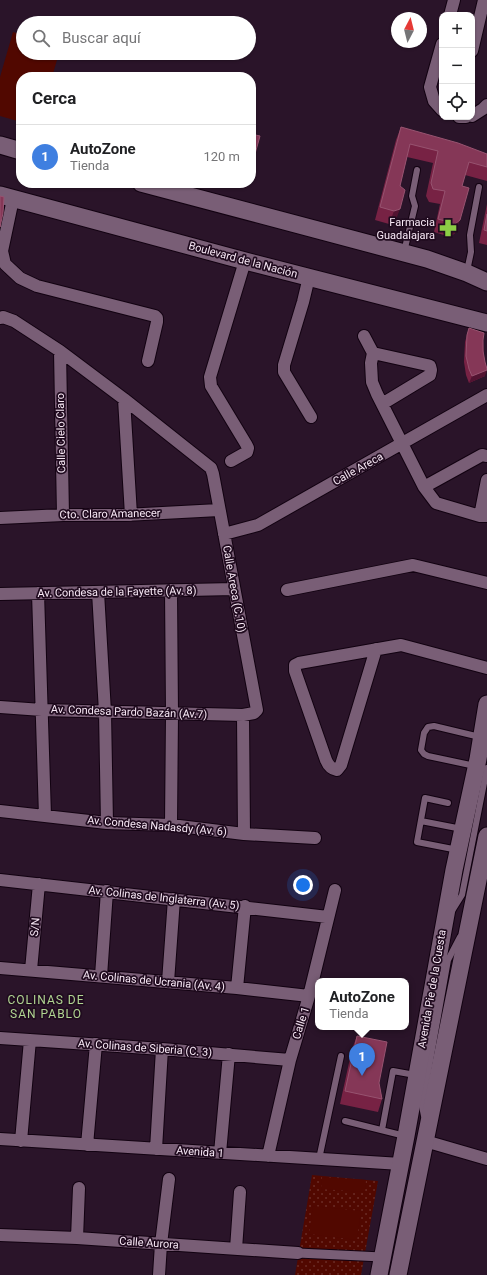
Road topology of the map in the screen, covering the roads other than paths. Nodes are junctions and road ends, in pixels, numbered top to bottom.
1 (454, 0) edge
2 (484, 0) edge
3 (451, 12) edge
4 (441, 48) edge
5 (473, 48) edge
6 (487, 105) edge
7 (439, 107) edge
8 (475, 114) edge
9 (0, 145) edge
10 (16, 150) edge
11 (417, 170) dead end
12 (479, 187) dead end
13 (160, 188) edge
14 (7, 197) edge
15 (404, 253) junction
16 (245, 261) junction
17 (467, 273) junction
18 (309, 277) junction
19 (486, 282) edge
20 (406, 302) junction
21 (487, 316) edge
22 (0, 318) edge
23 (487, 323) edge
24 (364, 336) dead end
25 (60, 351) junction
26 (372, 353) junction
27 (148, 361) dead end
28 (487, 395) edge
29 (124, 399) junction
30 (382, 404) junction
31 (311, 417) dead end
32 (403, 443) junction
33 (487, 456) edge
34 (231, 461) dead end
35 (487, 480) edge
36 (424, 487) junction
37 (219, 510) junction
38 (63, 515) junction
39 (131, 515) junction
40 (484, 516) edge
41 (0, 518) edge
42 (224, 534) junction
43 (487, 582) edge
44 (234, 589) junction
45 (171, 590) junction
46 (287, 590) dead end
47 (98, 592) junction
48 (38, 593) junction
49 (0, 594) edge
50 (376, 649) junction
51 (487, 668) edge
52 (487, 704) edge
53 (0, 706) edge
54 (42, 710) junction
55 (257, 710) joint
56 (105, 712) junction
57 (172, 714) junction
58 (243, 715) junction
59 (482, 738) junction
60 (482, 767) edge
61 (448, 803) dead end
62 (0, 811) edge
63 (45, 816) junction
64 (421, 821) junction
65 (107, 823) junction
66 (171, 825) junction
67 (463, 829) junction
68 (244, 834) junction
69 (487, 836) edge
70 (315, 838) dead end
71 (458, 850) junction
72 (484, 859) edge
73 (0, 880) edge
74 (39, 884) junction
75 (335, 890) dead end
76 (108, 891) junction
77 (174, 899) junction
78 (245, 906) junction
79 (328, 917) junction
80 (444, 926) junction
81 (0, 968) edge
82 (31, 970) junction
83 (101, 976) junction
84 (168, 982) junction
85 (237, 988) junction
86 (309, 996) junction
87 (0, 1038) edge
88 (30, 1040) junction
89 (96, 1044) junction
90 (162, 1049) junction
91 (229, 1054) junction
92 (341, 1056) dead end
93 (290, 1060) junction
94 (417, 1076) junction
95 (345, 1122) dead end
96 (382, 1130) junction
97 (406, 1136) junction
98 (426, 1136) junction
99 (0, 1140) edge
100 (21, 1141) junction
101 (87, 1145) junction
102 (156, 1149) junction
103 (220, 1153) junction
104 (268, 1156) junction
105 (319, 1159) junction
106 (487, 1159) edge
107 (401, 1164) junction
108 (169, 1179) dead end
109 (79, 1188) dead end
110 (240, 1192) dead end
111 (0, 1235) edge
112 (77, 1238) junction
113 (161, 1244) junction
114 (236, 1249) junction
115 (298, 1253) joint
116 (382, 1257) junction
117 (159, 1275) edge
118 (379, 1275) edge
119 (398, 1275) edge

1 - 3 street
2 - 5 street
4 - 7 street
6 - 8 street
9 - 10 main road
11 - 15 lane
12 - 17 lane
13 - 15 main road
14 - 16 main road, Boulevard de la Nación
14 - 27 street
15 - 17 main road
16 - 18 main road, Boulevard de la Nación
16 - 34 street
17 - 19 main road
18 - 20 main road, Boulevard de la Nación
18 - 31 street
20 - 21 main road
20 - 23 main road, Boulevard de la Nación
22 - 25 street
24 - 26 street
25 - 29 street
25 - 38 street, Calle Cielo Claro
26 - 30 street
26 - 30 street
28 - 32 street, Calle Areca
29 - 37 street, Calle Areca (C.10)
29 - 39 street
30 - 32 street
32 - 36 street
32 - 42 street, Calle Areca
33 - 36 street
35 - 40 street
36 - 40 street
37 - 39 street, Cto. Claro Amanecer
37 - 42 street, Calle Areca (C.10)
38 - 39 street, Cto. Claro Amanecer
38 - 41 street, Cto. Claro Amanecer
42 - 44 street, Calle Areca (C.10)
43 - 46 street
44 - 45 street, Av. Condesa de la Fayette (Av. 8)
44 - 55 street, Calle Areca (C.10)
45 - 47 street, Av. Condesa de la Fayette (Av. 8)
45 - 57 street
47 - 48 street, Av. Condesa de la Fayette (Av. 8)
47 - 56 street
48 - 49 street, Av. Condesa de la Fayette (Av. 8)
48 - 54 street
50 - 50 street
50 - 51 street
52 - 59 main road, Avenida Pie de la Cuesta
53 - 54 street, Av. Condesa Pardo Bazán (Av.7)
54 - 56 street, Av. Condesa Pardo Bazán (Av.7)
54 - 63 street
55 - 58 street, Av. Condesa Pardo Bazán (Av.7)
56 - 57 street, Av. Condesa Pardo Bazán (Av.7)
56 - 65 street
57 - 58 street, Av. Condesa Pardo Bazán (Av.7)
57 - 66 street
58 - 68 street
59 - 60 main road, Avenida Pie de la Cuesta
59 - 60 lane
60 - 67 main road, Avenida Pie de la Cuesta
60 - 80 lane
61 - 64 lane
62 - 63 street, Av. Condesa Nadasdy (Av. 6)
63 - 65 street, Av. Condesa Nadasdy (Av. 6)
64 - 67 lane
64 - 71 lane
65 - 66 street, Av. Condesa Nadasdy (Av. 6)
66 - 68 street, Av. Condesa Nadasdy (Av. 6)
67 - 71 main road, Avenida Pie de la Cuesta
68 - 70 street, Av. Condesa Nadasdy (Av. 6)
69 - 72 main road, Avenida Pie de la Cuesta
71 - 80 main road, Avenida Pie de la Cuesta
72 - 98 main road, Avenida Pie de la Cuesta
73 - 74 street, Av. Colinas de Inglaterra (Av. 5)
74 - 76 street, Av. Colinas de Inglaterra (Av. 5)
74 - 82 street, S/N
75 - 79 street, Calle 1
76 - 77 street, Av. Colinas de Inglaterra (Av. 5)
76 - 83 street
77 - 78 street, Av. Colinas de Inglaterra (Av. 5)
77 - 84 street
78 - 79 street, Av. Colinas de Inglaterra (Av. 5)
78 - 85 street
79 - 86 street, Calle 1
80 - 94 main road, Avenida Pie de la Cuesta
81 - 82 street, Av. Colinas de Ucrania (Av. 4)
82 - 83 street, Av. Colinas de Ucrania (Av. 4)
83 - 84 street, Av. Colinas de Ucrania (Av. 4)
84 - 85 street, Av. Colinas de Ucrania (Av. 4)
85 - 86 street, Av. Colinas de Ucrania (Av. 4)
86 - 93 street, Calle 1
87 - 88 street, Av. Colinas de Siberia (C. 3)
88 - 89 street, Av. Colinas de Siberia (C. 3)
88 - 100 street
89 - 90 street, Av. Colinas de Siberia (C. 3)
89 - 101 street
90 - 91 street, Av. Colinas de Siberia (C. 3)
90 - 102 street
91 - 93 street, Av. Colinas de Siberia (C. 3)
91 - 103 street
92 - 105 lane
93 - 104 street, Calle 1
94 - 96 lane
94 - 97 main road, Avenida Pie de la Cuesta
95 - 96 lane
96 - 97 lane
97 - 107 main road, Avenida Pie de la Cuesta
98 - 106 street
98 - 119 main road, Avenida Pie de la Cuesta
99 - 100 street, Avenida 1
100 - 101 street, Avenida 1
101 - 102 street, Avenida 1
102 - 103 street, Avenida 1
103 - 104 street, Avenida 1
104 - 105 street, Avenida 1
105 - 107 street, Avenida 1
107 - 116 main road, Avenida Pie de la Cuesta
108 - 113 street
109 - 112 street
110 - 114 street
111 - 112 street, Calle Aurora
112 - 113 street, Calle Aurora
113 - 114 street, Calle Aurora
113 - 117 street
114 - 115 street, Calle Aurora
115 - 116 street
116 - 118 main road, Avenida Pie de la Cuesta

